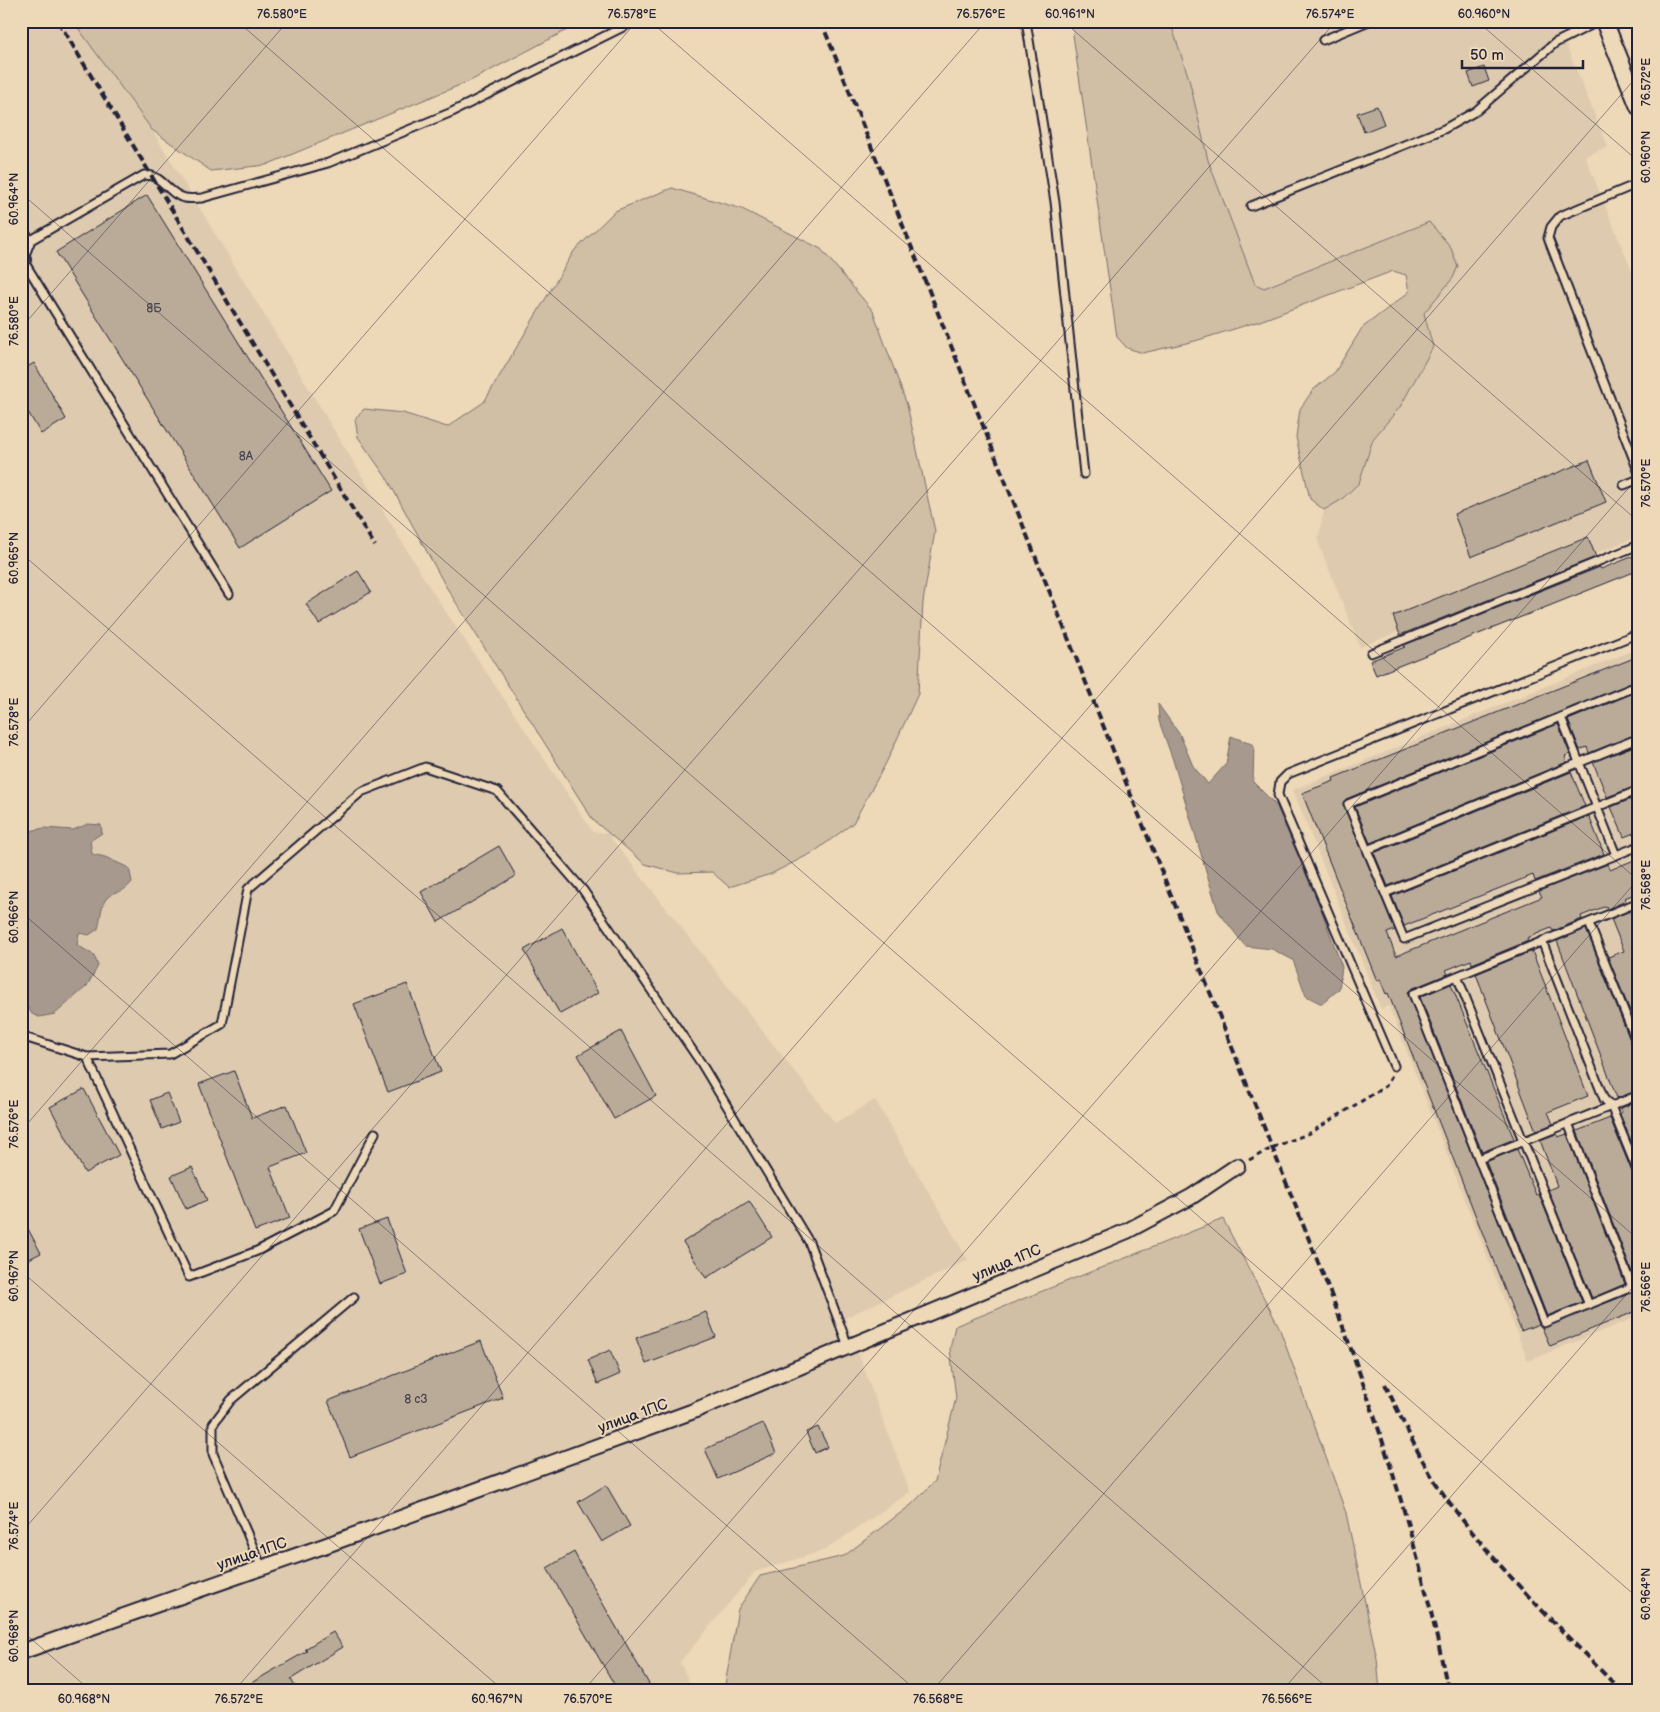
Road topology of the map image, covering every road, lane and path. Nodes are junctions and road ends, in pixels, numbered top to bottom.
1 (634, 21) edge
2 (1026, 21) edge
3 (1369, 21) edge
4 (1599, 21) edge
5 (1604, 21) edge
6 (1323, 40) dead end
7 (1639, 107) edge
8 (1639, 183) edge
9 (1251, 206) dead end
10 (21, 229) edge
11 (31, 240) junction
12 (22, 261) edge
13 (1639, 473) edge
14 (1084, 474) dead end
15 (1639, 479) edge
16 (1624, 485) dead end
17 (1639, 545) edge
18 (229, 594) dead end
19 (1639, 633) edge
20 (1371, 653) dead end
21 (1639, 684) edge
22 (1561, 716) junction
23 (1639, 738) edge
24 (1579, 763) junction
25 (1639, 790) edge
26 (1596, 807) junction
27 (1639, 846) edge
28 (1367, 850) junction
29 (1616, 855) junction
30 (1385, 893) junction
31 (1637, 903) edge
32 (1639, 914) edge
33 (1588, 923) junction
34 (1542, 941) junction
35 (1457, 976) junction
36 (21, 1036) edge
37 (1639, 1048) edge
38 (87, 1057) junction
39 (1394, 1066) joint
40 (1639, 1095) edge
41 (1611, 1106) junction
42 (1568, 1123) junction
43 (375, 1133) dead end
44 (1523, 1141) junction
45 (1479, 1159) junction
46 (1237, 1166) joint
47 (1639, 1175) edge
48 (1635, 1286) edge
49 (354, 1297) dead end
50 (1589, 1305) junction
51 (848, 1346) junction
52 (262, 1568) junction
53 (21, 1652) edge

1 - 11 lane
2 - 14 lane
3 - 6 lane
4 - 9 lane
5 - 7 street
8 - 13 lane
10 - 11 lane
11 - 12 lane
12 - 18 lane
15 - 16 lane
17 - 20 lane
19 - 39 lane
21 - 22 lane
22 - 24 lane
22 - 28 lane
23 - 24 lane
24 - 26 lane
24 - 28 lane
25 - 26 lane
26 - 29 lane
26 - 30 lane
27 - 29 lane
28 - 30 lane
29 - 30 lane
31 - 32 lane
31 - 33 lane
33 - 34 lane
33 - 37 lane
34 - 35 lane
34 - 41 lane
35 - 44 lane
35 - 45 lane
36 - 38 lane
38 - 43 lane
38 - 51 lane
39 - 46 path
40 - 41 lane
41 - 42 lane
41 - 47 lane
42 - 44 lane
42 - 48 lane
44 - 45 lane
44 - 50 lane
45 - 50 lane
46 - 51 street, улица 1ПС
48 - 50 lane
49 - 52 lane
51 - 52 street, улица 1ПС
52 - 53 street, улица 1ПС

